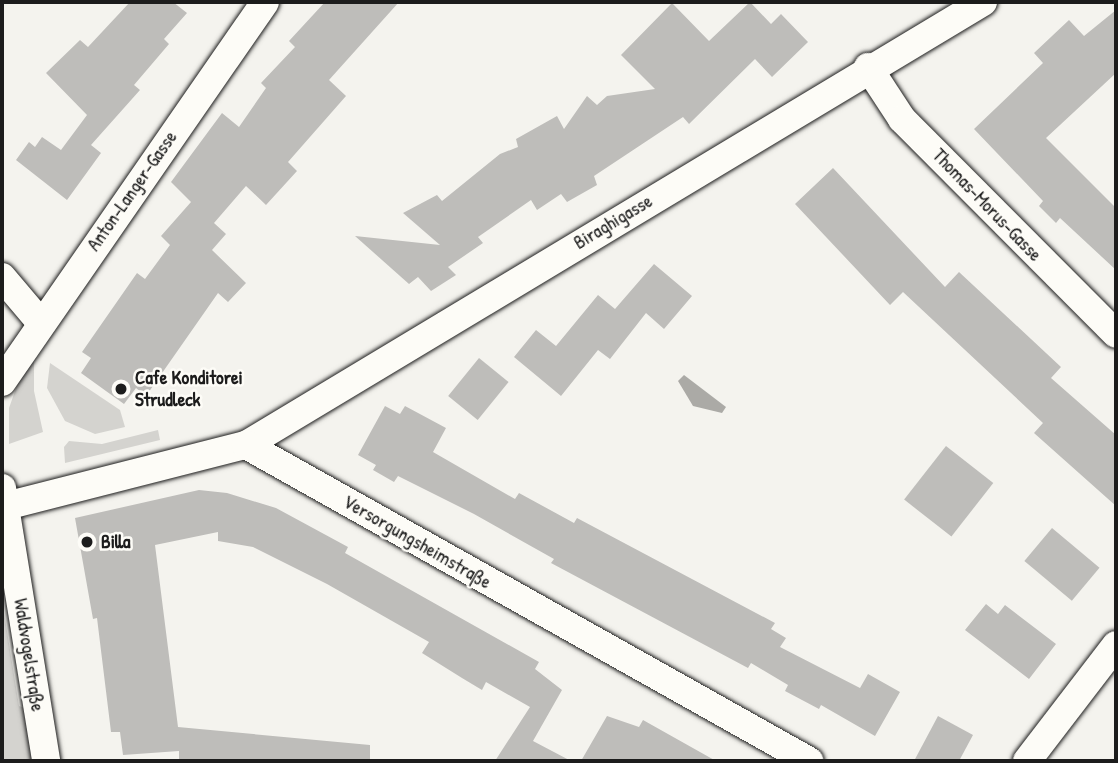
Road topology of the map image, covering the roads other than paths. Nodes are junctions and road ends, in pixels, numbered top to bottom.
1 (265, 2) edge
2 (983, 2) edge
3 (869, 67) junction
4 (2, 276) edge
5 (40, 322) junction
6 (1116, 334) edge
7 (2, 382) edge
8 (246, 444) junction
9 (3, 501) edge
10 (1116, 645) edge
11 (46, 761) edge
12 (809, 761) edge
13 (1027, 761) edge

1 - 5 street, Anton-Langer-Gasse
2 - 3 street, Biraghigasse
3 - 6 street, Thomas-Morus-Gasse
3 - 8 street, Biraghigasse
4 - 5 street
5 - 7 street, Anton-Langer-Gasse
8 - 9 street
8 - 12 street, Versorgungsheimstraße
9 - 11 street, Waldvogelstraße
10 - 13 street

